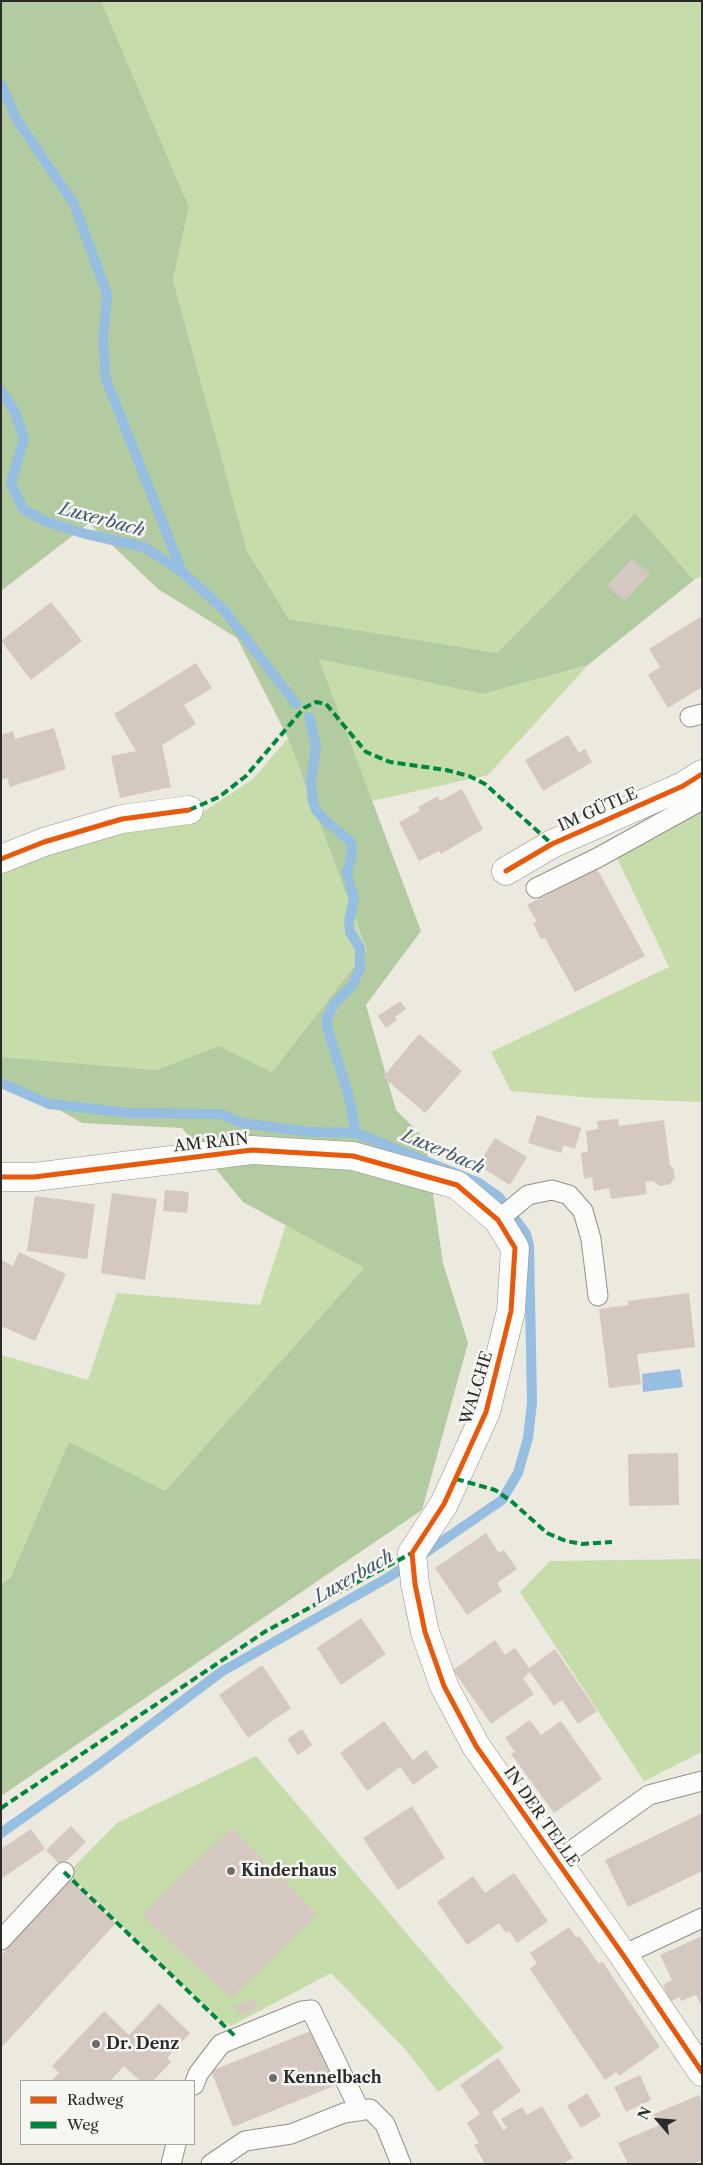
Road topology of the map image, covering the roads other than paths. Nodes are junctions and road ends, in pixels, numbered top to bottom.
1 (702, 774) edge
2 (702, 800) edge
3 (189, 810) dead end
4 (1, 859) edge
5 (506, 870) dead end
6 (536, 888) dead end
7 (1, 1177) edge
8 (507, 1212) junction
9 (598, 1296) dead end
10 (412, 1553) joint
11 (702, 1781) edge
12 (557, 1861) junction
13 (64, 1872) dead end
14 (702, 1918) edge
15 (1, 1940) edge
16 (623, 1955) junction
17 (702, 2072) edge
18 (195, 2082) edge
19 (360, 2111) junction
20 (176, 2145) edge
21 (171, 2164) edge
22 (211, 2164) edge
23 (401, 2164) edge

1 - 5 street, IM GÜTLE
2 - 6 lane
3 - 4 street
7 - 8 street, AM RAIN
8 - 9 lane
8 - 10 street, WALCHE
10 - 12 street, IN DER TELLE
11 - 12 lane
12 - 16 street, IN DER TELLE
13 - 15 lane
14 - 16 lane
16 - 17 street, IN DER TELLE
18 - 19 lane
19 - 22 lane
19 - 23 lane
20 - 21 lane

